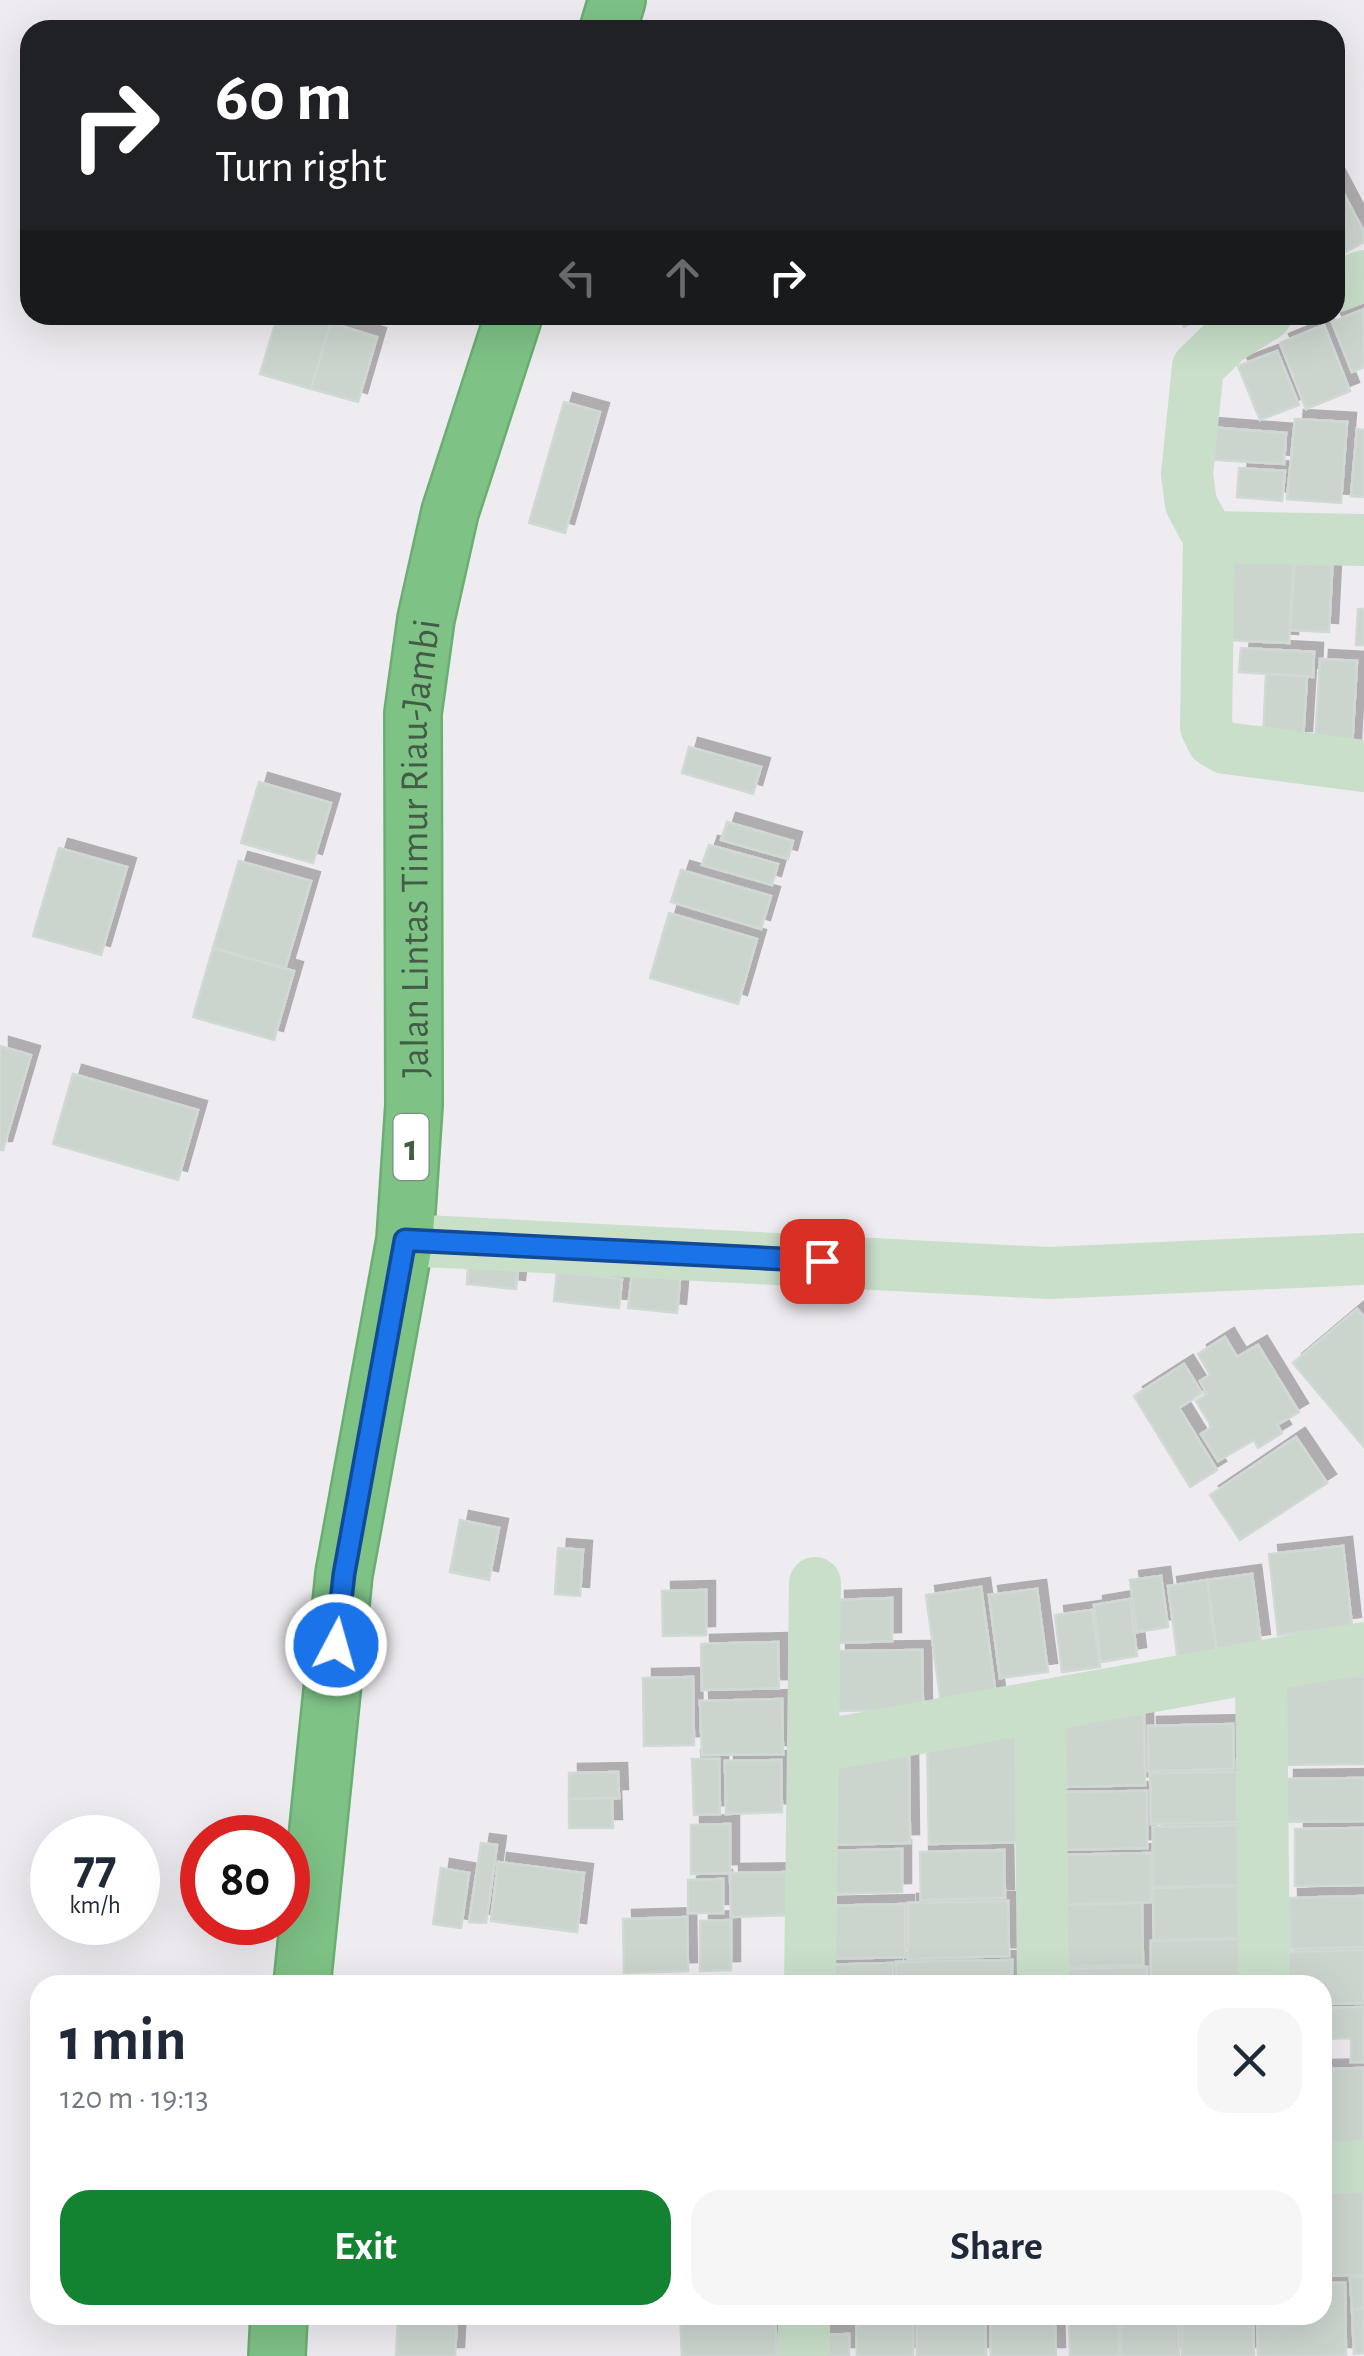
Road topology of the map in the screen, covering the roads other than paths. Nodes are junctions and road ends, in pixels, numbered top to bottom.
1 (511, 325) edge
2 (1250, 325) edge
3 (1210, 537) junction
4 (1364, 540) edge
5 (1364, 766) edge
6 (405, 1240) junction
7 (1364, 1259) edge
8 (815, 1583) dead end
9 (1364, 1648) edge
10 (1261, 1667) junction
11 (1040, 1708) junction
12 (814, 1747) junction
13 (303, 1975) edge
14 (810, 1975) edge
15 (1043, 1975) edge
16 (1264, 1975) edge
17 (1364, 2166) edge
18 (1332, 2168) edge
19 (279, 2325) edge
20 (804, 2325) edge
21 (277, 2356) edge
22 (804, 2356) edge

1 - 6 highway, Jalan Lintas Timur Riau-Jambi / 1
2 - 3 street
3 - 4 street
3 - 5 street
6 - 7 street
6 - 13 highway, Jalan Lintas Timur Riau-Jambi / 1
8 - 12 street
9 - 10 street
10 - 11 street
10 - 16 street
11 - 12 street
11 - 15 street
12 - 14 street
17 - 18 street
19 - 21 highway
20 - 22 street

